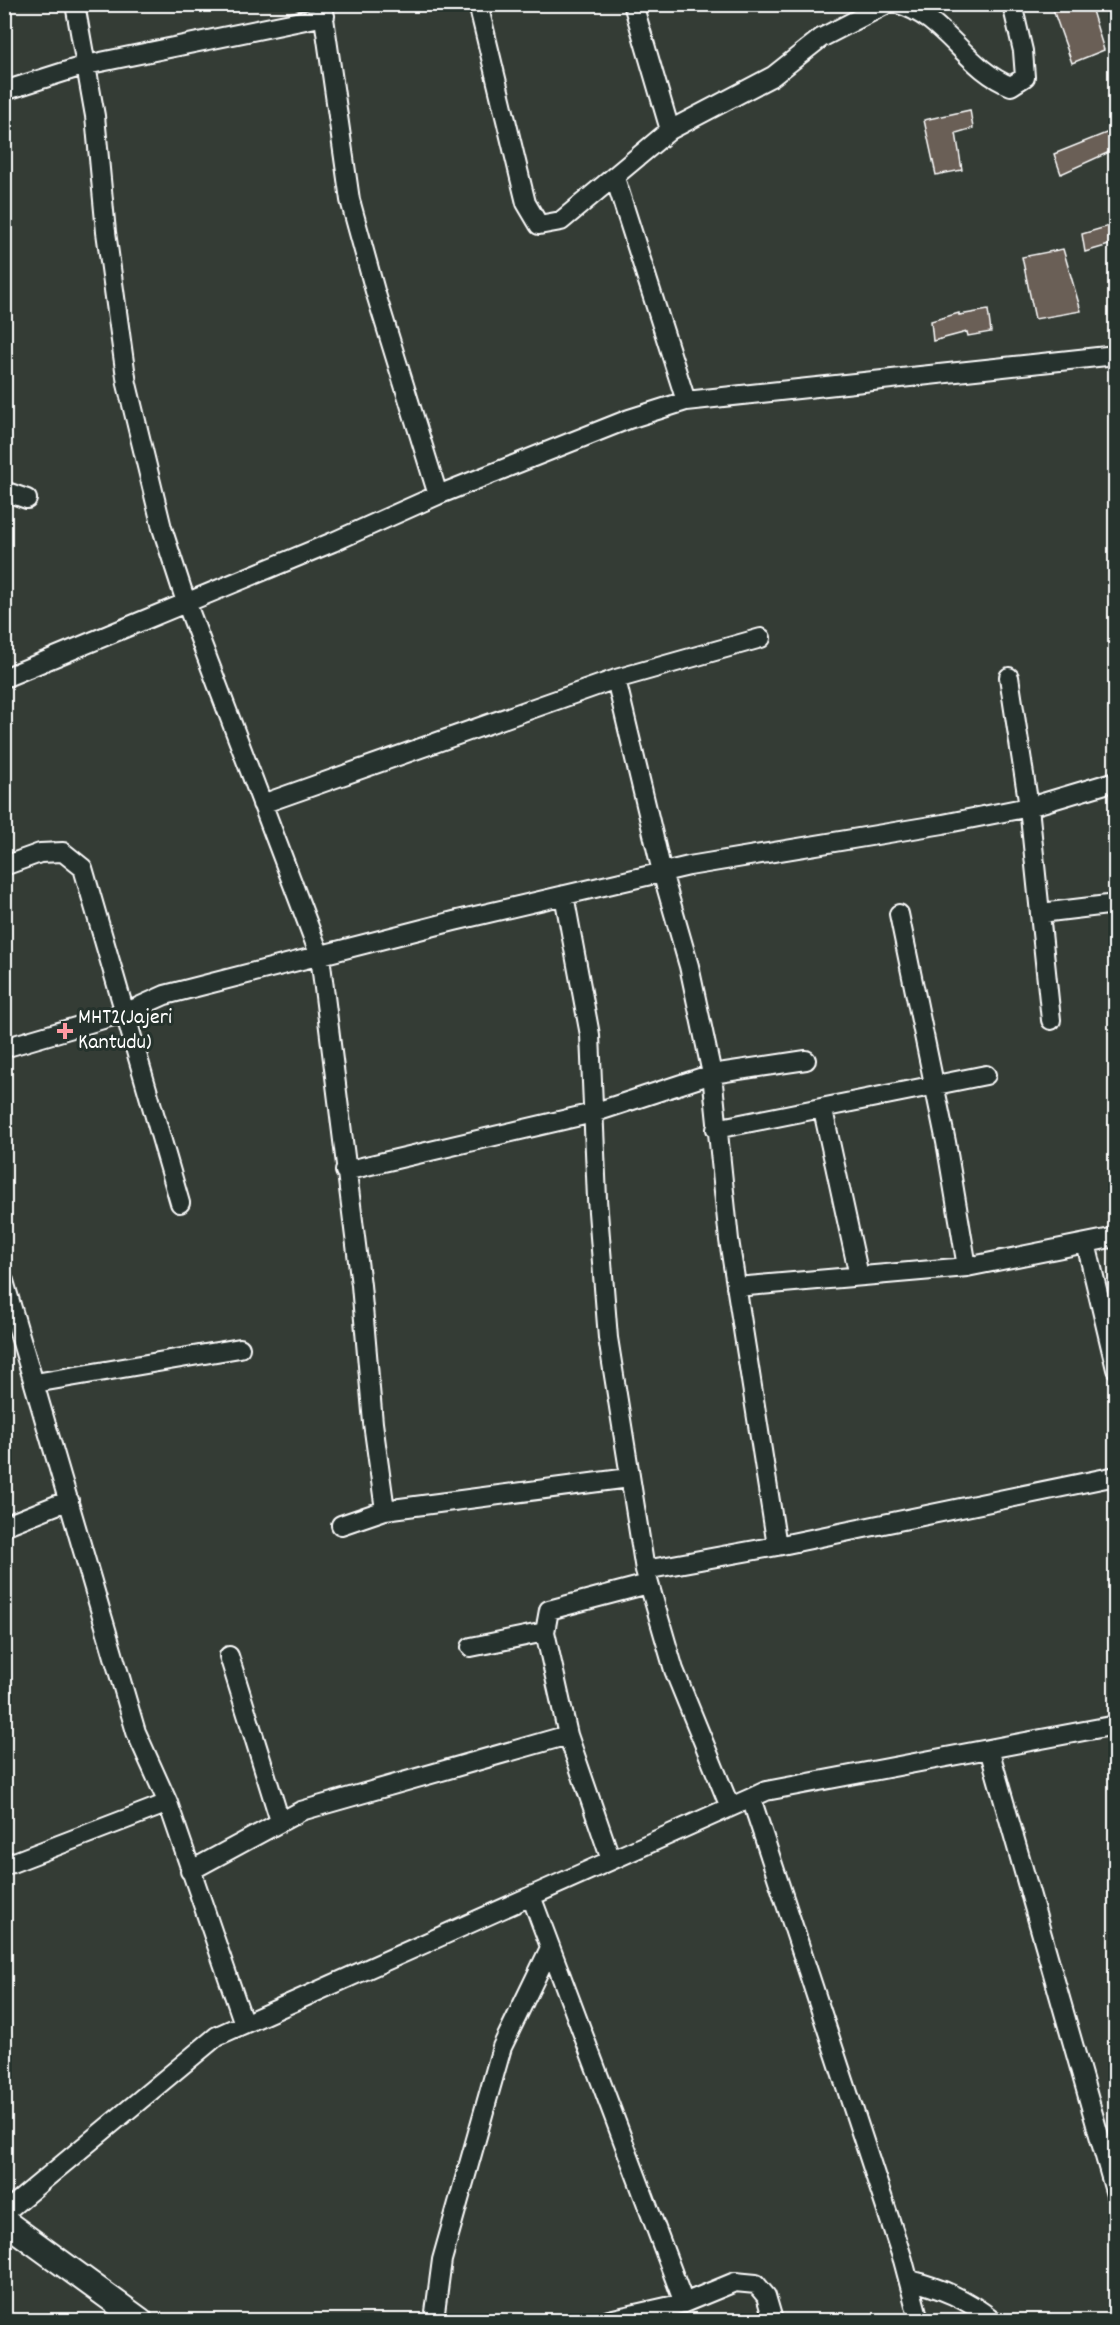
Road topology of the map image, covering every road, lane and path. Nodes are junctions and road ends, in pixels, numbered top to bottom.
1 (75, 4) edge
2 (478, 4) edge
3 (633, 4) edge
4 (887, 4) edge
5 (898, 4) edge
6 (1012, 4) edge
7 (323, 10) edge
8 (86, 65) junction
9 (4, 91) edge
10 (670, 130) junction
11 (615, 178) junction
12 (1116, 355) edge
13 (686, 401) junction
14 (4, 491) edge
15 (438, 495) junction
16 (27, 499) dead end
17 (186, 602) junction
18 (761, 638) dead end
19 (4, 678) edge
20 (1009, 678) dead end
21 (616, 679) junction
22 (1116, 782) edge
23 (262, 804) junction
24 (1029, 807) junction
25 (4, 866) edge
26 (662, 872) junction
27 (564, 895) junction
28 (1116, 904) edge
29 (1041, 913) junction
30 (899, 914) dead end
31 (320, 956) junction
32 (127, 1012) junction
33 (1052, 1020) dead end
34 (4, 1048) edge
35 (806, 1060) dead end
36 (712, 1074) junction
37 (986, 1075) dead end
38 (933, 1087) junction
39 (823, 1110) junction
40 (593, 1113) junction
41 (716, 1129) junction
42 (345, 1171) junction
43 (180, 1203) dead end
44 (1116, 1237) edge
45 (1086, 1243) junction
46 (967, 1267) junction
47 (859, 1276) junction
48 (4, 1281) edge
49 (736, 1287) junction
50 (240, 1348) dead end
51 (1116, 1369) edge
52 (35, 1383) junction
53 (1116, 1476) edge
54 (629, 1478) junction
55 (69, 1500) junction
56 (385, 1510) junction
57 (341, 1525) dead end
58 (4, 1526) edge
59 (777, 1546) junction
60 (647, 1577) junction
61 (545, 1632) junction
62 (471, 1647) dead end
63 (230, 1656) dead end
64 (1116, 1725) edge
65 (568, 1735) junction
66 (988, 1749) junction
67 (751, 1798) junction
68 (168, 1803) junction
69 (730, 1807) junction
70 (280, 1821) junction
71 (611, 1860) junction
72 (4, 1866) edge
73 (190, 1871) junction
74 (531, 1896) junction
75 (549, 1950) junction
76 (244, 2024) junction
77 (1116, 2195) edge
78 (4, 2213) edge
79 (4, 2221) edge
80 (909, 2280) junction
81 (684, 2303) junction
82 (140, 2320) edge
83 (434, 2320) edge
84 (609, 2320) edge
85 (773, 2320) edge
86 (919, 2320) edge
87 (993, 2320) edge

1 - 8 street
2 - 11 street
3 - 10 street
4 - 10 street
5 - 6 street
7 - 8 street
7 - 15 street
8 - 9 street
8 - 17 street
10 - 11 street
11 - 13 street
12 - 13 street
13 - 15 street
14 - 16 street
15 - 17 street
17 - 19 street
17 - 23 street
18 - 21 street
20 - 24 street
21 - 23 street
21 - 26 street
22 - 24 street
23 - 31 street
24 - 26 street
24 - 29 street
25 - 32 street
26 - 27 street
26 - 36 street
27 - 31 street
27 - 40 street
28 - 29 street
29 - 33 street
30 - 38 street
31 - 32 street
31 - 42 street
32 - 34 street
32 - 43 street
35 - 36 street
36 - 40 street
36 - 41 street
37 - 38 street
38 - 39 street
38 - 46 street
39 - 41 street
39 - 47 street
40 - 42 street
40 - 54 street
41 - 49 street
42 - 56 street
44 - 45 street
45 - 46 street
45 - 51 street
46 - 47 street
47 - 49 street
48 - 52 street
49 - 59 street
50 - 52 street
52 - 55 street
53 - 59 street
54 - 56 street
54 - 60 street
55 - 58 street
55 - 68 street
56 - 57 street
59 - 60 street
60 - 61 street
60 - 69 street
61 - 62 street
61 - 65 street
63 - 70 street
64 - 66 street
65 - 70 street
65 - 71 street
66 - 67 street
66 - 77 street
67 - 69 street
67 - 80 street
68 - 72 street
68 - 73 street
69 - 71 street
70 - 73 street
71 - 74 street
73 - 76 street
74 - 75 street
74 - 76 street
75 - 81 street
75 - 83 street
76 - 78 street
79 - 82 street
80 - 86 street
80 - 87 street
81 - 84 street
81 - 85 street

